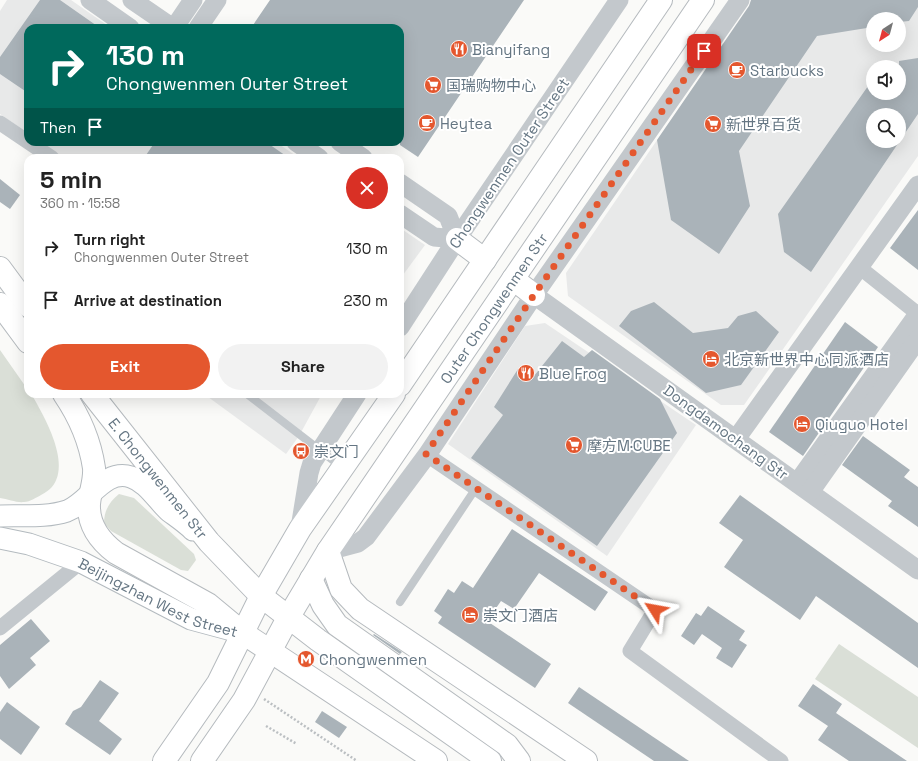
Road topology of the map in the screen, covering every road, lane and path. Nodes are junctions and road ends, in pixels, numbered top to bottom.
1 (90, 0) edge
2 (132, 0) edge
3 (193, 0) edge
4 (217, 0) edge
5 (619, 0) edge
6 (661, 0) edge
7 (703, 0) edge
8 (740, 0) edge
9 (124, 24) edge
10 (168, 24) edge
11 (177, 24) edge
12 (201, 24) edge
13 (0, 123) edge
14 (24, 139) edge
15 (34, 146) edge
16 (302, 146) edge
17 (346, 146) edge
18 (46, 154) edge
19 (313, 154) edge
20 (357, 154) edge
21 (918, 185) edge
22 (404, 186) edge
23 (404, 217) edge
24 (457, 239) junction
25 (485, 260) junction
26 (858, 267) junction
27 (0, 268) edge
28 (513, 280) junction
29 (534, 295) junction
30 (24, 301) edge
31 (0, 304) edge
32 (918, 314) edge
33 (404, 321) edge
34 (24, 337) edge
35 (918, 339) edge
36 (404, 379) edge
37 (66, 398) edge
38 (95, 398) edge
39 (251, 398) edge
40 (354, 398) edge
41 (391, 398) edge
42 (736, 439) junction
43 (320, 452) junction
44 (426, 454) junction
45 (343, 468) junction
46 (803, 487) junction
47 (476, 488) junction
48 (93, 492) junction
49 (0, 516) edge
50 (300, 528) junction
51 (0, 538) edge
52 (210, 542) junction
53 (328, 551) junction
54 (81, 562) junction
55 (918, 570) edge
56 (311, 579) junction
57 (261, 596) junction
58 (400, 602) dead end
59 (288, 618) junction
60 (0, 628) edge
61 (243, 633) junction
62 (270, 651) junction
63 (249, 692) junction
64 (266, 726) dead end
65 (297, 744) dead end
66 (164, 761) edge
67 (202, 761) edge
68 (356, 761) edge
69 (436, 761) edge
70 (490, 761) edge
71 (519, 761) edge
72 (586, 761) edge
73 (781, 761) edge

1 - 9 street
2 - 10 street
3 - 11 street
4 - 12 street
5 - 24 street, Chongwenmen Outer Street
6 - 25 main road
7 - 28 main road, Outer Chongwenmen Str
8 - 29 street
13 - 14 street
15 - 18 street
16 - 19 street
17 - 20 street
21 - 26 street
22 - 24 street
23 - 24 street
24 - 25 main road
24 - 33 street, Chongwenmen Outer Street
25 - 36 main road
26 - 32 street
26 - 42 street
27 - 30 main road
28 - 29 main road
28 - 53 main road, Outer Chongwenmen Str
29 - 42 street, Dongdamochang Str
29 - 44 street
31 - 34 main road
32 - 46 street
35 - 46 street
37 - 48 main road, Beijingzhan West Street
38 - 52 main road, E. Chongwenmen Str
39 - 43 lane
40 - 43 street
41 - 45 main road
42 - 46 street, Dongdamochang Str
43 - 45 lane
43 - 50 street
44 - 47 street
44 - 53 street
45 - 50 main road
46 - 55 street, Dongdamochang Str
47 - 58 lane
47 - 73 street
48 - 49 main road
48 - 52 main road
48 - 61 main road, Beijingzhan West Street
50 - 57 main road
51 - 54 main road, Beijingzhan West Street
52 - 57 main road, E. Chongwenmen Str
53 - 56 main road, Outer Chongwenmen Str
53 - 72 main road
54 - 60 street
54 - 61 main road, Beijingzhan West Street
56 - 59 main road, Outer Chongwenmen Str
56 - 71 main road
57 - 59 main road, E. Chongwenmen Str
57 - 61 main road
59 - 62 main road, Outer Chongwenmen Str
59 - 70 main road, E. Chongwenmen Str
61 - 62 main road
61 - 66 main road
62 - 63 main road, Outer Chongwenmen Str
62 - 69 main road
63 - 67 main road, Outer Chongwenmen Str
63 - 68 path
64 - 65 path

